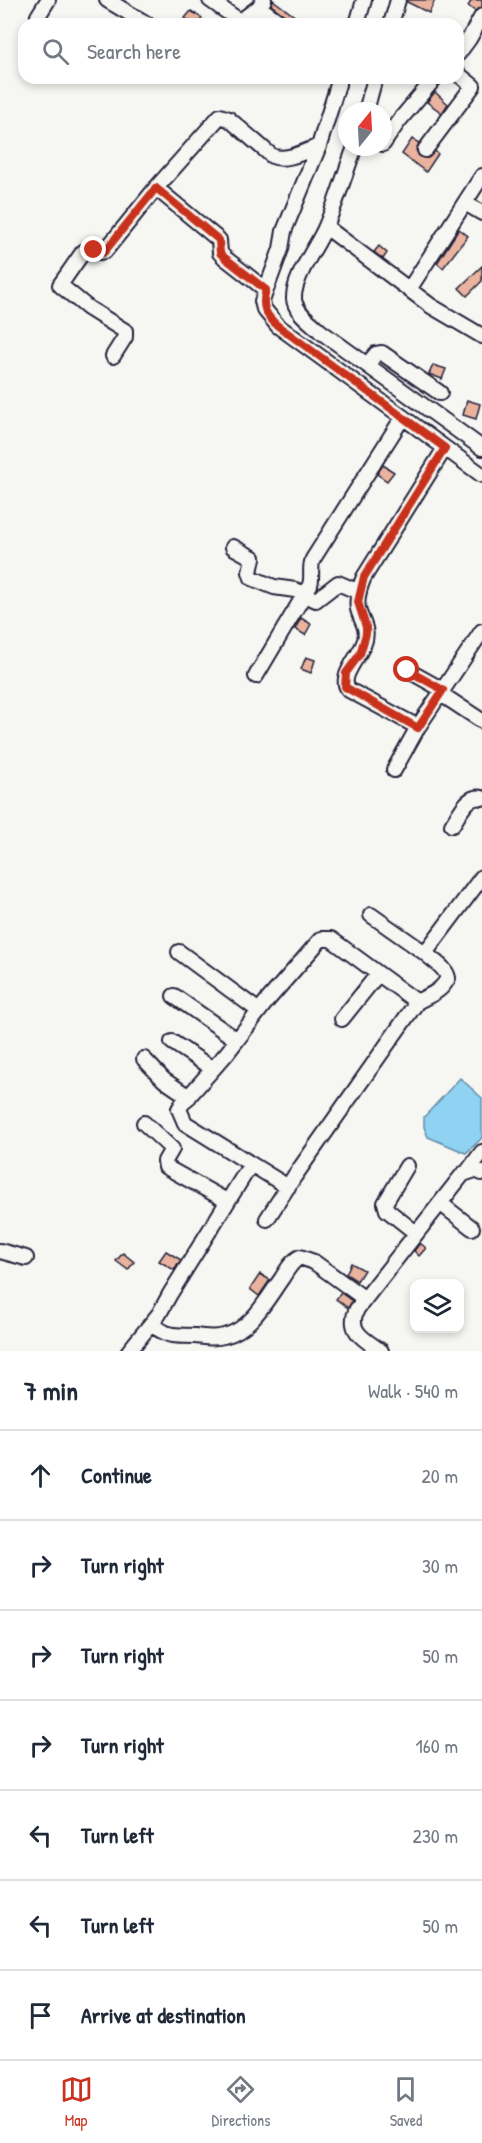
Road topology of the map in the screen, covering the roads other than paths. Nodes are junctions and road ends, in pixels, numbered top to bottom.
1 (48, 0) edge
2 (107, 0) edge
3 (210, 0) edge
4 (364, 0) edge
5 (398, 0) edge
6 (262, 4) edge
7 (38, 16) dead end
8 (482, 16) edge
9 (137, 18) edge
10 (236, 18) edge
11 (245, 18) edge
12 (276, 18) edge
13 (359, 18) edge
14 (393, 18) edge
15 (464, 46) edge
16 (464, 79) edge
17 (338, 84) edge
18 (373, 84) edge
19 (430, 84) edge
20 (368, 102) edge
21 (392, 131) edge
22 (318, 146) junction
23 (425, 150) dead end
24 (352, 156) edge
25 (482, 176) edge
26 (156, 188) junction
27 (465, 203) junction
28 (482, 213) edge
29 (326, 227) junction
30 (410, 288) junction
31 (266, 290) junction
32 (482, 336) edge
33 (113, 356) dead end
34 (367, 365) junction
35 (440, 393) dead end
36 (403, 417) junction
37 (445, 448) junction
38 (482, 448) edge
39 (482, 475) edge
40 (233, 547) dead end
41 (359, 592) junction
42 (303, 595) junction
43 (482, 631) edge
44 (407, 670) dead end
45 (256, 676) dead end
46 (442, 692) junction
47 (482, 721) edge
48 (418, 728) junction
49 (394, 770) dead end
50 (482, 798) edge
51 (452, 825) dead end
52 (480, 883) edge
53 (371, 915) dead end
54 (179, 952) dead end
55 (425, 953) junction
56 (378, 974) junction
57 (174, 996) dead end
58 (417, 1002) junction
59 (259, 1011) junction
60 (342, 1019) dead end
61 (237, 1040) junction
62 (172, 1042) dead end
63 (144, 1059) dead end
64 (213, 1069) junction
65 (189, 1097) junction
66 (144, 1123) dead end
67 (482, 1152) edge
68 (251, 1164) junction
69 (407, 1166) dead end
70 (475, 1172) edge
71 (288, 1187) junction
72 (227, 1201) junction
73 (440, 1203) junction
74 (267, 1219) dead end
75 (472, 1227) dead end
76 (416, 1233) junction
77 (0, 1251) edge
78 (26, 1258) dead end
79 (365, 1299) junction
80 (152, 1325) junction
81 (129, 1351) edge
82 (381, 1351) edge

1 - 7 street
2 - 9 street
3 - 10 street
4 - 13 street
5 - 14 street
6 - 11 street
6 - 12 street
8 - 15 street
16 - 23 street
17 - 22 street
18 - 20 street
19 - 21 street
22 - 26 street
22 - 31 street
24 - 29 street
25 - 27 street
26 - 31 street
26 - 33 street
27 - 28 street
27 - 30 street
29 - 30 street
29 - 34 street
30 - 32 street
31 - 36 street
34 - 35 street
34 - 38 street
36 - 37 street
36 - 42 street
37 - 39 street
37 - 41 street
40 - 42 street
41 - 42 street
41 - 48 street
42 - 45 street
43 - 46 street
44 - 46 street
46 - 47 street
46 - 48 street
48 - 49 street
50 - 51 street
52 - 55 street
53 - 55 street
54 - 59 street
55 - 58 street
56 - 58 street
56 - 59 street
56 - 60 street
57 - 61 street
58 - 71 street
59 - 61 street
61 - 64 street
62 - 64 street
63 - 65 street
64 - 65 street
65 - 68 street
66 - 72 street
67 - 70 street
68 - 71 street
68 - 72 street
69 - 76 street
70 - 73 street
71 - 74 street
72 - 80 street
73 - 75 street
73 - 76 street
76 - 79 street
77 - 78 street
79 - 80 street
79 - 82 street
80 - 81 street

